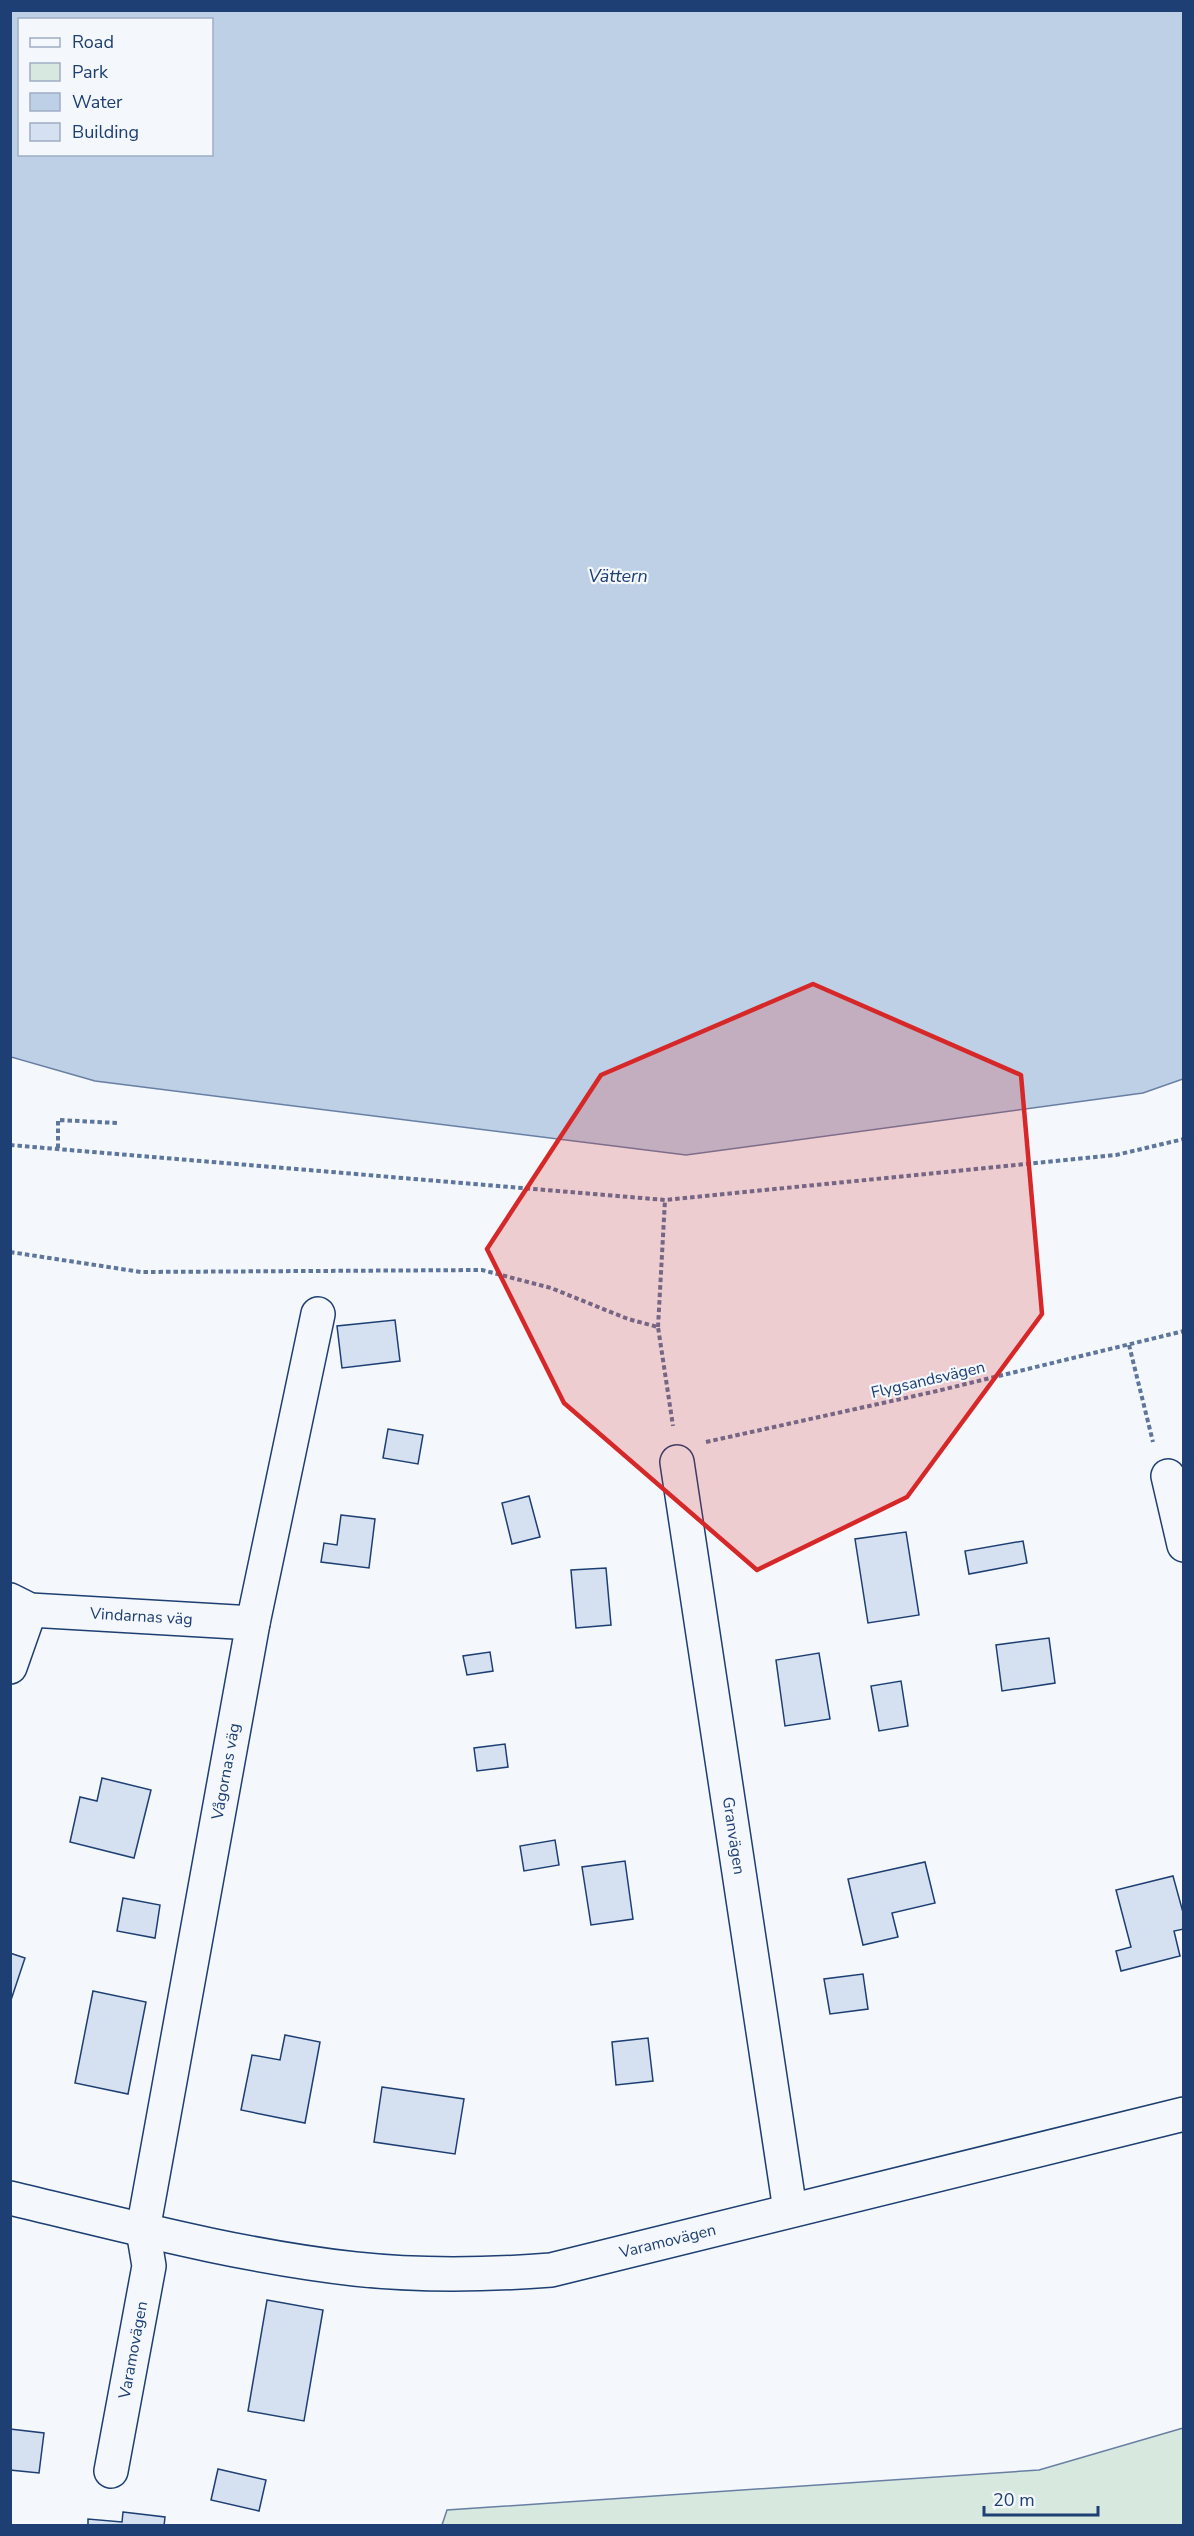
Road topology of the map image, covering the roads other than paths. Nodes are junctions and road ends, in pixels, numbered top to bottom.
1 (318, 1314) dead end
2 (684, 1448) road end
3 (1168, 1476) road end
4 (1184, 1545) edge
5 (20, 1605) edge
6 (253, 1623) junction
7 (10, 1667) edge
8 (1184, 2114) edge
9 (10, 2198) edge
10 (790, 2210) junction
11 (143, 2230) junction
12 (111, 2471) dead end

1 - 6 street, Vågornas väg
2 - 10 street, Granvägen
3 - 4 street
5 - 6 street, Vindarnas väg
5 - 7 street, Vindarnas väg
6 - 11 street, Vågornas väg
8 - 10 street, Varamovägen
9 - 11 street, Varamovägen
10 - 11 street, Varamovägen
11 - 12 street, Varamovägen

